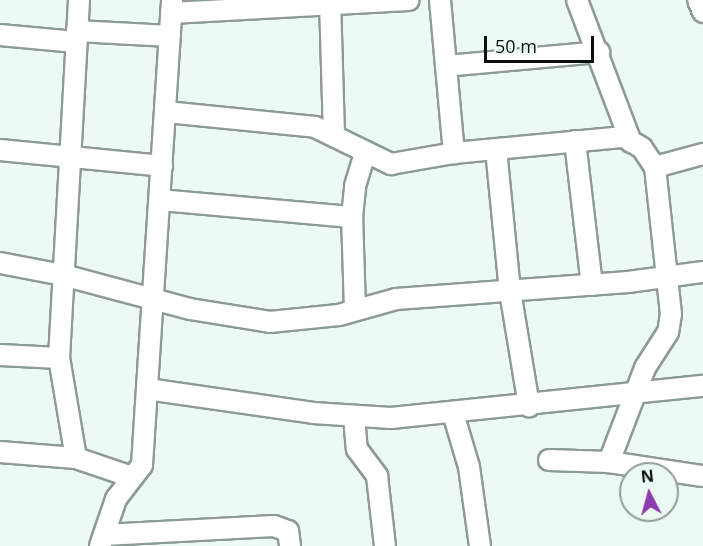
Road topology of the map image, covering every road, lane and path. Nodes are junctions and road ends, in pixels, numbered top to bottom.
1 (79, 0) edge
2 (409, 0) edge
3 (441, 0) edge
4 (577, 0) edge
5 (330, 3) edge
6 (172, 7) edge
7 (0, 34) edge
8 (77, 36) junction
9 (170, 36) junction
10 (598, 52) junction
11 (446, 66) junction
12 (166, 112) junction
13 (334, 136) junction
14 (575, 141) junction
15 (632, 142) junction
16 (496, 149) junction
17 (0, 150) edge
18 (365, 153) junction
19 (454, 153) junction
20 (703, 154) edge
21 (72, 157) junction
22 (162, 166) junction
23 (655, 167) junction
24 (160, 200) junction
25 (352, 217) junction
26 (0, 263) edge
27 (703, 272) edge
28 (63, 275) junction
29 (670, 277) junction
30 (592, 285) junction
31 (510, 291) junction
32 (153, 297) junction
33 (355, 310) junction
34 (0, 355) edge
35 (59, 358) junction
36 (703, 386) edge
37 (147, 389) junction
38 (639, 393) junction
39 (529, 406) junction
40 (453, 413) junction
41 (354, 417) junction
42 (0, 452) edge
43 (76, 459) junction
44 (549, 460) dead end
45 (609, 462) junction
46 (703, 476) edge
47 (132, 477) junction
48 (203, 538) edge
49 (102, 540) edge
50 (290, 546) edge
51 (385, 546) edge
52 (480, 546) edge

1 - 8 street
2 - 5 street
3 - 11 street
4 - 10 street
5 - 6 street
5 - 13 street
6 - 9 street
7 - 8 street
8 - 9 street
8 - 21 street
9 - 12 street
10 - 11 street
10 - 15 street
11 - 19 street
12 - 13 street
12 - 22 street
13 - 18 street
14 - 15 street
14 - 16 street
14 - 30 street
15 - 23 street
16 - 19 street
16 - 31 street
17 - 21 street
18 - 19 street
18 - 25 street
20 - 23 street
21 - 22 street
21 - 28 street
22 - 24 street
23 - 29 street
24 - 25 street
24 - 32 street
25 - 33 street
26 - 28 street
27 - 29 street
28 - 32 street
28 - 35 street
29 - 30 street
29 - 38 street
30 - 31 street
31 - 33 street
31 - 39 street
32 - 33 street
32 - 37 street
34 - 35 street
35 - 43 street
36 - 38 street
37 - 41 street
37 - 47 street
38 - 39 street
38 - 45 street
39 - 40 street
40 - 41 street
40 - 52 street
41 - 51 street
42 - 43 street
43 - 47 street
44 - 45 street
45 - 46 street
47 - 49 street
48 - 49 street
48 - 50 street

